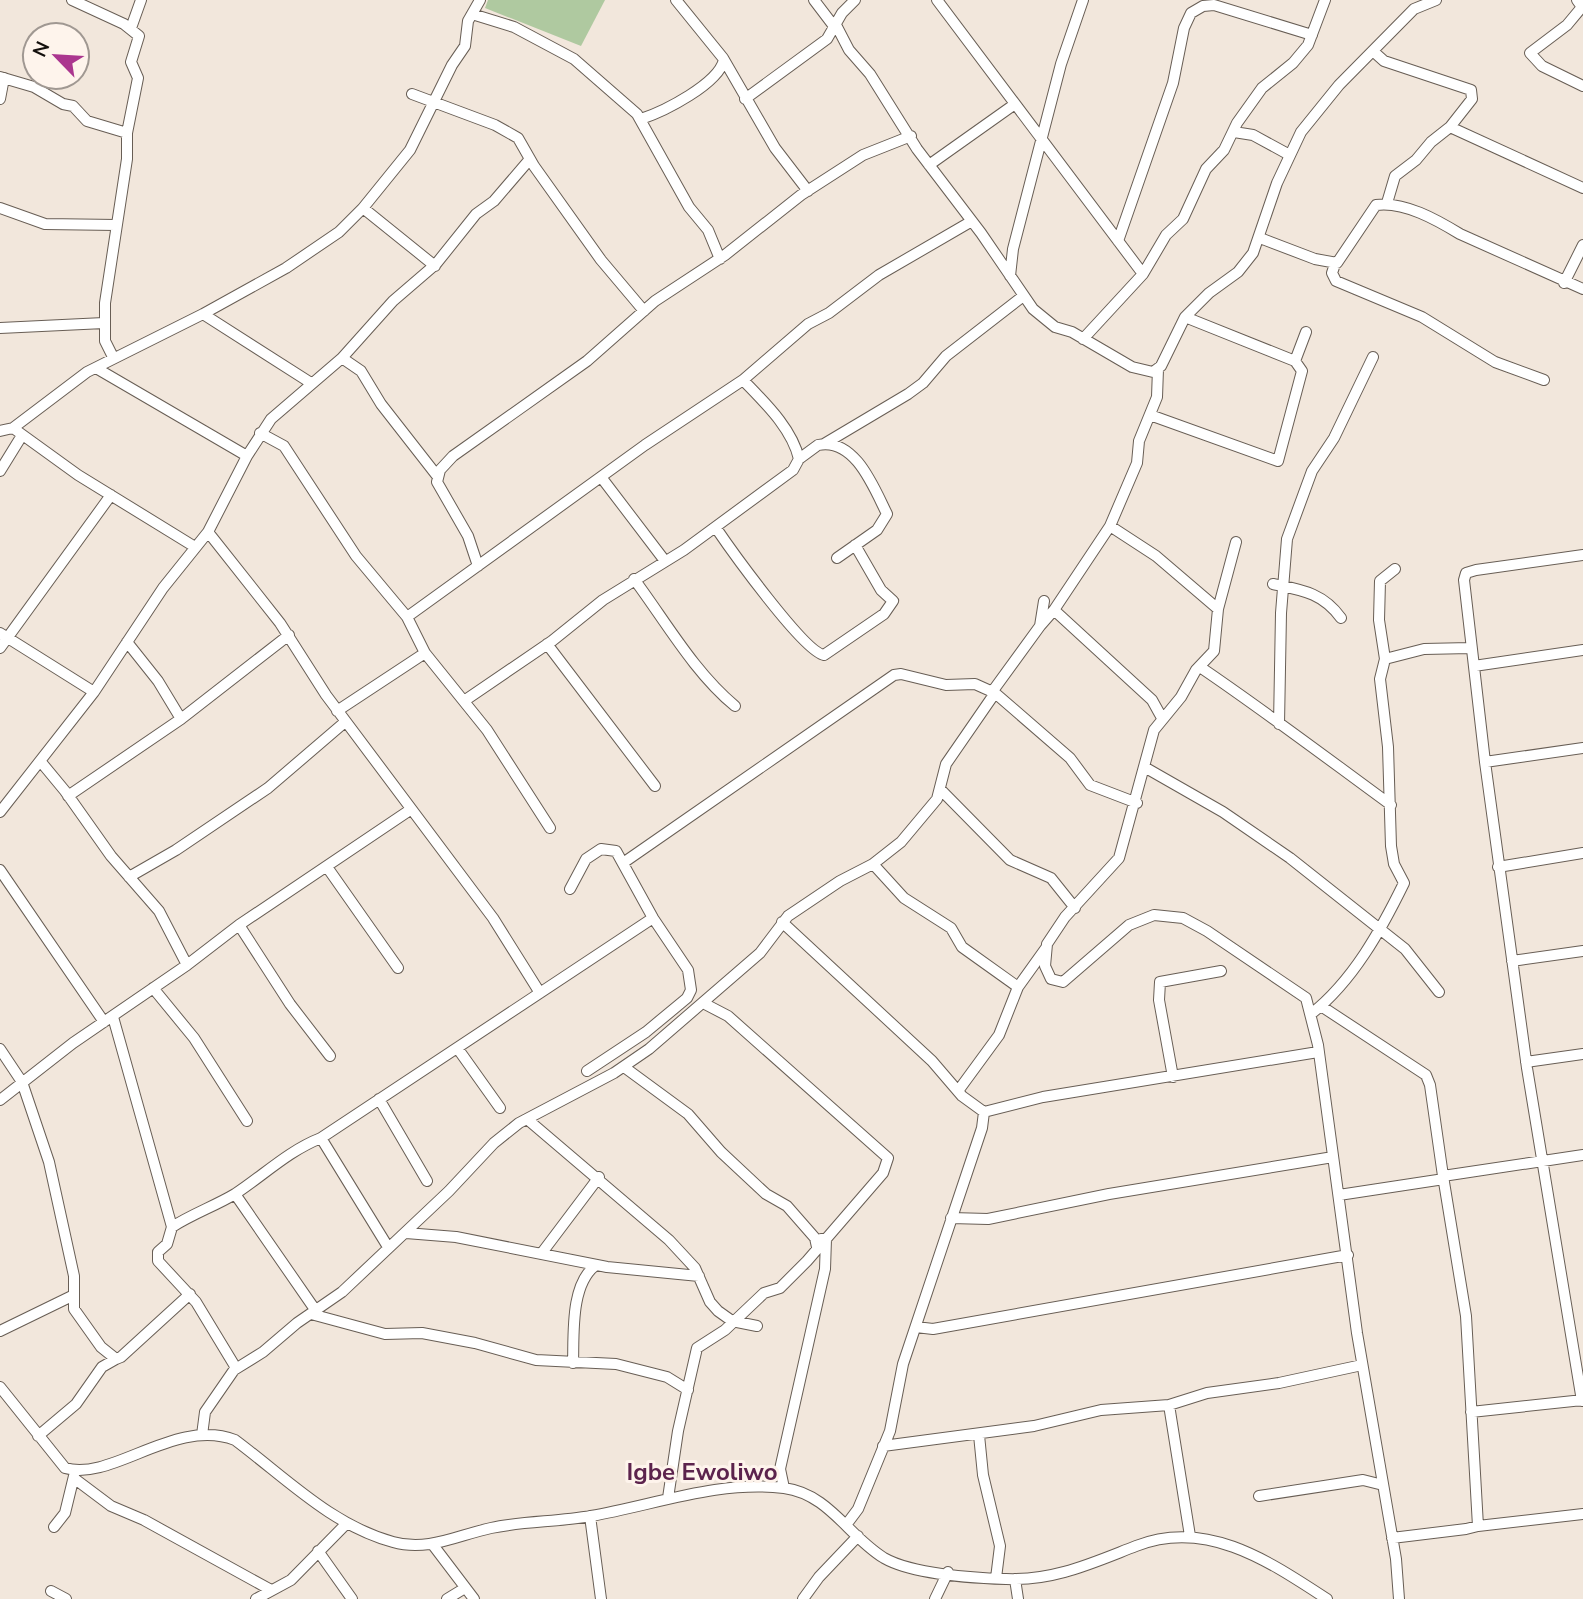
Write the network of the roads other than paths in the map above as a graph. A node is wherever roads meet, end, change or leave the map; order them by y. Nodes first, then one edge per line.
1 (72, 0) edge
2 (141, 0) edge
3 (480, 0) edge
4 (676, 0) edge
5 (814, 0) edge
6 (855, 0) edge
7 (937, 0) edge
8 (1083, 0) edge
9 (1325, 0) edge
10 (1436, 0) edge
11 (1577, 0) edge
12 (1415, 2) edge
13 (472, 14) junction
14 (129, 24) junction
15 (834, 24) junction
16 (1312, 35) junction
17 (827, 39) junction
18 (849, 50) junction
19 (1374, 52) junction
20 (726, 68) junction
21 (2, 78) edge
22 (1583, 86) edge
23 (412, 94) dead end
24 (0, 99) edge
25 (745, 99) junction
26 (433, 102) junction
27 (1015, 104) junction
28 (641, 119) junction
29 (1450, 127) junction
30 (1234, 132) junction
31 (127, 133) junction
32 (911, 136) junction
33 (1041, 143) junction
34 (1286, 153) dead end
35 (530, 159) junction
36 (929, 165) junction
37 (1583, 188) edge
38 (808, 191) junction
39 (1387, 203) junction
40 (0, 208) edge
41 (363, 208) junction
42 (972, 221) junction
43 (117, 225) junction
44 (1260, 238) junction
45 (1118, 242) junction
46 (1583, 245) edge
47 (720, 259) junction
48 (1335, 264) junction
49 (435, 266) junction
50 (1143, 274) junction
51 (1010, 276) junction
52 (1564, 283) junction
53 (1583, 289) edge
54 (1022, 296) junction
55 (644, 310) junction
56 (203, 314) junction
57 (1185, 317) junction
58 (104, 323) junction
59 (0, 328) edge
60 (1306, 332) dead end
61 (1083, 339) junction
62 (113, 357) junction
63 (1373, 357) dead end
64 (342, 358) junction
65 (1296, 361) junction
66 (96, 368) junction
67 (1158, 369) junction
68 (743, 380) junction
69 (1544, 380) dead end
70 (311, 383) junction
71 (1150, 415) junction
72 (0, 430) edge
73 (17, 433) junction
74 (260, 433) junction
75 (824, 444) junction
76 (247, 456) junction
77 (799, 459) junction
78 (0, 471) edge
79 (438, 477) junction
80 (601, 477) junction
81 (111, 495) junction
82 (1110, 526) junction
83 (716, 528) junction
84 (208, 532) junction
85 (1236, 542) dead end
86 (855, 545) junction
87 (195, 547) junction
88 (1583, 555) edge
89 (837, 558) dead end
90 (665, 561) junction
91 (478, 566) junction
92 (1395, 569) dead end
93 (635, 579) junction
94 (1278, 585) junction
95 (1044, 601) dead end
96 (1218, 609) junction
97 (1054, 610) junction
98 (407, 617) junction
99 (1341, 618) dead end
100 (1040, 626) junction
101 (289, 635) junction
102 (4, 636) edge
103 (127, 642) junction
104 (547, 644) junction
105 (0, 648) edge
106 (1471, 648) junction
107 (1583, 650) edge
108 (425, 653) junction
109 (1385, 659) junction
110 (1474, 666) junction
111 (1200, 667) junction
112 (94, 692) junction
113 (993, 692) junction
114 (464, 701) junction
115 (735, 706) dead end
116 (337, 711) junction
117 (1162, 718) junction
118 (181, 719) junction
119 (345, 722) junction
120 (1279, 724) junction
121 (1583, 748) edge
122 (41, 762) junction
123 (1485, 762) junction
124 (1146, 768) junction
125 (655, 786) dead end
126 (941, 794) junction
127 (68, 796) junction
128 (1137, 803) junction
129 (1391, 806) junction
130 (410, 810) junction
131 (0, 812) edge
132 (550, 828) dead end
133 (1583, 853) edge
134 (623, 863) junction
135 (873, 864) junction
136 (327, 867) junction
137 (1497, 867) junction
138 (0, 870) edge
139 (128, 877) junction
140 (570, 889) dead end
141 (1075, 908) junction
142 (653, 918) junction
143 (782, 922) junction
144 (239, 925) junction
145 (1379, 928) junction
146 (1046, 948) junction
147 (1583, 951) edge
148 (1512, 961) junction
149 (187, 965) junction
150 (398, 968) dead end
151 (1221, 971) dead end
152 (1018, 987) junction
153 (153, 988) junction
154 (1440, 992) dead end
155 (540, 993) junction
156 (705, 1004) junction
157 (1321, 1006) junction
158 (1311, 1014) junction
159 (109, 1020) junction
160 (0, 1049) edge
161 (458, 1049) junction
162 (1318, 1052) junction
163 (1583, 1054) edge
164 (330, 1056) dead end
165 (1526, 1062) junction
166 (625, 1067) junction
167 (587, 1072) dead end
168 (1173, 1077) junction
169 (22, 1082) junction
170 (958, 1091) junction
171 (379, 1099) junction
172 (0, 1100) edge
173 (500, 1108) dead end
174 (984, 1112) junction
175 (527, 1119) junction
176 (247, 1121) dead end
177 (321, 1138) junction
178 (1583, 1155) edge
179 (1333, 1157) junction
180 (1543, 1161) junction
181 (1443, 1177) junction
182 (599, 1178) junction
183 (427, 1181) dead end
184 (235, 1194) junction
185 (1339, 1195) junction
186 (951, 1218) junction
187 (173, 1227) junction
188 (406, 1233) junction
189 (819, 1241) junction
190 (388, 1247) junction
191 (541, 1254) junction
192 (1348, 1255) junction
193 (591, 1266) junction
194 (693, 1271) junction
195 (190, 1294) junction
196 (74, 1295) junction
197 (313, 1312) junction
198 (732, 1321) junction
199 (757, 1326) dead end
200 (916, 1327) junction
201 (0, 1331) edge
202 (573, 1338) junction
203 (104, 1349) junction
204 (117, 1359) junction
205 (555, 1362) junction
206 (573, 1363) junction
207 (1362, 1364) junction
208 (102, 1367) junction
209 (236, 1368) junction
210 (0, 1387) edge
211 (688, 1390) junction
212 (1583, 1400) edge
213 (1169, 1405) junction
214 (1471, 1412) junction
215 (202, 1435) junction
216 (979, 1435) junction
217 (38, 1436) junction
218 (883, 1446) junction
219 (74, 1475) junction
220 (1383, 1485) junction
221 (784, 1488) junction
222 (1259, 1496) dead end
223 (668, 1498) junction
224 (1583, 1514) edge
225 (590, 1516) junction
226 (347, 1523) junction
227 (846, 1525) junction
228 (1478, 1526) junction
229 (54, 1527) dead end
230 (858, 1536) junction
231 (1190, 1536) junction
232 (1392, 1538) junction
233 (433, 1545) junction
234 (318, 1551) junction
235 (948, 1573) junction
236 (996, 1578) junction
237 (1014, 1579) junction
238 (466, 1588) junction
239 (271, 1590) junction
240 (51, 1591) dead end
241 (66, 1599) edge
242 (256, 1599) edge
243 (352, 1599) edge
244 (447, 1599) edge
245 (474, 1599) edge
246 (601, 1599) edge
247 (803, 1599) edge
248 (934, 1599) edge
249 (1018, 1599) edge
250 (1327, 1599) edge
251 (1399, 1599) edge

1 - 14 street
2 - 14 street
3 - 13 street
4 - 20 street
5 - 15 street
6 - 15 street
7 - 27 street
8 - 33 street
9 - 16 street
10 - 12 street
11 - 22 street
12 - 19 street
13 - 26 street
13 - 28 street
14 - 31 street
15 - 17 street
15 - 18 street
16 - 30 street
16 - 45 street
17 - 18 street
17 - 25 street
18 - 32 street
19 - 29 street
19 - 44 street
20 - 25 street
20 - 28 street
21 - 24 street
21 - 31 street
23 - 26 street
25 - 38 street
26 - 35 street
26 - 41 street
27 - 33 street
27 - 36 street
28 - 47 street
29 - 37 street
29 - 39 street
30 - 34 street
30 - 50 street
31 - 43 street
32 - 36 street
32 - 38 street
33 - 45 street
33 - 51 street
35 - 49 street
35 - 55 street
36 - 42 street
38 - 47 street
39 - 48 street
39 - 52 street
40 - 43 street
41 - 49 street
41 - 56 street
42 - 51 street
42 - 68 street
43 - 58 street
44 - 48 street
44 - 57 street
45 - 50 street
46 - 52 street
47 - 55 street
48 - 69 street
49 - 64 street
50 - 61 street
51 - 54 street
52 - 53 street
54 - 61 street
54 - 75 street
55 - 79 street
56 - 62 street
56 - 70 street
57 - 65 street
57 - 67 street
58 - 59 street
58 - 62 street
60 - 65 street
61 - 67 street
62 - 66 street
63 - 94 street
64 - 70 street
64 - 79 street
65 - 71 street
66 - 73 street
66 - 76 street
67 - 71 street
68 - 77 street
68 - 80 street
70 - 74 street
71 - 82 street
72 - 73 street
73 - 78 street
73 - 81 street
74 - 76 street
74 - 98 street
75 - 77 street
75 - 86 street
76 - 84 street
77 - 83 street
79 - 91 street
80 - 90 street
80 - 91 street
81 - 87 street
81 - 102 street
82 - 96 street
82 - 97 street
83 - 86 street
83 - 90 street
84 - 87 street
84 - 101 street
85 - 96 street
86 - 89 street
87 - 103 street
88 - 106 street
90 - 93 street
91 - 98 street
92 - 109 street
93 - 104 street
93 - 115 street
94 - 99 street
94 - 120 street
95 - 100 street
96 - 111 street
97 - 100 street
97 - 117 street
98 - 108 street
100 - 113 street
101 - 116 street
101 - 118 street
102 - 105 street
102 - 112 street
103 - 112 street
103 - 118 street
104 - 114 street
104 - 125 street
106 - 109 street
106 - 110 street
107 - 110 street
108 - 114 street
108 - 116 street
109 - 129 street
110 - 123 street
111 - 117 street
111 - 120 street
112 - 122 street
113 - 126 street
113 - 128 street
113 - 134 street
114 - 132 street
116 - 119 street
117 - 124 street
118 - 127 street
119 - 130 street
119 - 139 street
120 - 129 street
121 - 123 street
122 - 127 street
122 - 131 street
123 - 137 street
124 - 128 street
124 - 145 street
126 - 135 street
126 - 141 street
127 - 139 street
128 - 141 street
129 - 145 street
130 - 136 street
130 - 155 street
133 - 137 street
134 - 140 street
134 - 142 street
135 - 143 street
135 - 152 street
136 - 144 street
136 - 150 street
137 - 148 street
138 - 159 street
139 - 149 street
141 - 146 street
142 - 155 street
142 - 167 street
143 - 156 street
143 - 170 street
144 - 149 street
144 - 164 street
145 - 154 street
145 - 157 street
146 - 152 street
146 - 158 street
147 - 148 street
148 - 165 street
149 - 153 street
151 - 168 street
152 - 170 street
153 - 159 street
153 - 176 street
155 - 161 street
156 - 166 street
156 - 189 street
157 - 158 street
157 - 181 street
158 - 162 street
159 - 169 street
159 - 187 street
160 - 169 street
161 - 171 street
161 - 173 street
162 - 168 street
162 - 179 street
163 - 165 street
165 - 180 street
166 - 175 street
166 - 189 street
168 - 174 street
169 - 172 street
169 - 196 street
170 - 174 street
171 - 177 street
171 - 183 street
174 - 186 street
175 - 182 street
175 - 188 street
177 - 184 street
177 - 190 street
178 - 180 street
179 - 185 street
179 - 186 street
180 - 181 street
180 - 212 street
181 - 185 street
181 - 214 street
182 - 191 street
182 - 194 street
184 - 187 street
184 - 197 street
185 - 192 street
186 - 200 street
187 - 195 street
188 - 190 street
188 - 191 street
189 - 198 street
189 - 221 street
190 - 197 street
191 - 193 street
192 - 200 street
192 - 207 street
193 - 194 street
193 - 202 street
194 - 198 street
195 - 204 street
195 - 209 street
196 - 201 street
196 - 203 street
197 - 205 street
197 - 209 street
198 - 199 street
198 - 211 street
200 - 218 street
202 - 205 street
202 - 206 street
203 - 204 street
203 - 208 street
204 - 208 street
205 - 206 street
206 - 211 street
207 - 213 street
207 - 220 street
208 - 217 street
209 - 215 street
210 - 217 street
211 - 223 street
212 - 214 street
213 - 216 street
213 - 231 street
214 - 228 street
215 - 219 street
215 - 226 street
216 - 218 street
216 - 236 street
217 - 219 street
218 - 227 street
219 - 229 street
219 - 239 street
220 - 222 street
220 - 232 street
221 - 223 street
221 - 227 street
223 - 225 street
224 - 228 street
225 - 233 street
225 - 246 street
226 - 233 street
226 - 234 street
227 - 230 street
228 - 232 street
230 - 235 street
230 - 247 street
231 - 237 street
231 - 250 street
232 - 251 street
233 - 238 street
234 - 239 street
234 - 243 street
235 - 236 street
235 - 248 street
236 - 237 street
237 - 249 street
238 - 244 street
238 - 245 street
239 - 242 street
240 - 241 street

